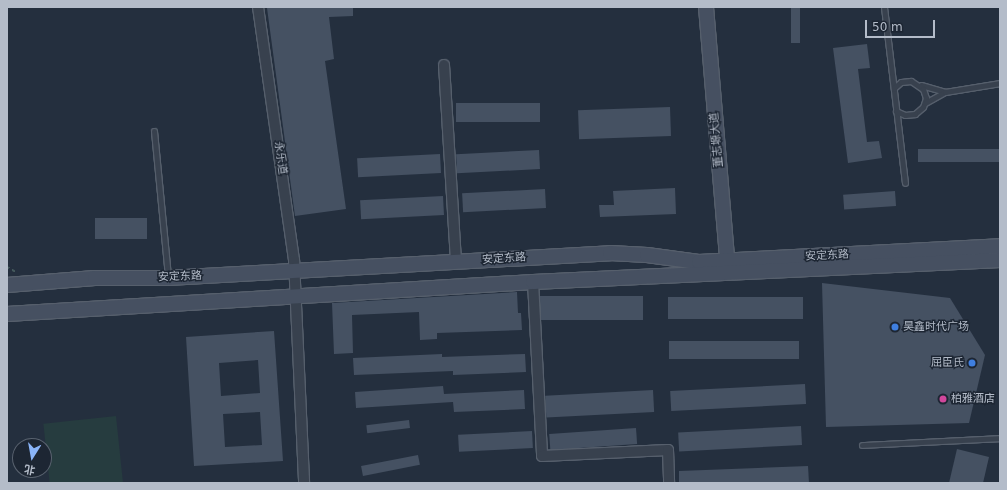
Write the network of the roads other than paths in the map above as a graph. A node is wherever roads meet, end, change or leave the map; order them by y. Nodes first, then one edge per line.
1 (258, 7) edge
2 (706, 7) edge
3 (712, 7) edge
4 (884, 7) edge
5 (444, 65) dead end
6 (1000, 83) edge
7 (920, 85) junction
8 (894, 88) junction
9 (945, 92) junction
10 (925, 103) junction
11 (896, 110) junction
12 (154, 131) dead end
13 (905, 183) dead end
14 (1000, 246) edge
15 (1000, 260) edge
16 (456, 262) junction
17 (730, 267) junction
18 (294, 272) junction
19 (168, 278) junction
20 (533, 282) junction
21 (7, 285) edge
22 (295, 303) junction
23 (7, 314) edge
24 (1000, 438) edge
25 (862, 445) dead end
26 (304, 483) edge
27 (669, 483) edge

1 - 18 street, 永乐道
2 - 17 main road, 董志塬大道
3 - 17 main road, 董志塬大道
4 - 8 lane
5 - 16 street
6 - 9 lane
7 - 8 lane
7 - 9 lane
7 - 10 lane
8 - 11 lane
9 - 10 lane
10 - 11 lane
11 - 13 lane
12 - 19 lane
14 - 17 main road, 安定东路
15 - 17 main road, 安定东路
16 - 17 main road, 安定东路
16 - 18 main road, 安定东路
17 - 20 main road, 安定东路
18 - 19 main road, 安定东路
18 - 22 street, 永乐道
19 - 21 main road, 安定东路
20 - 22 main road, 安定东路
20 - 27 street
22 - 23 main road, 安定东路
22 - 26 street, 永乐道
24 - 25 lane

